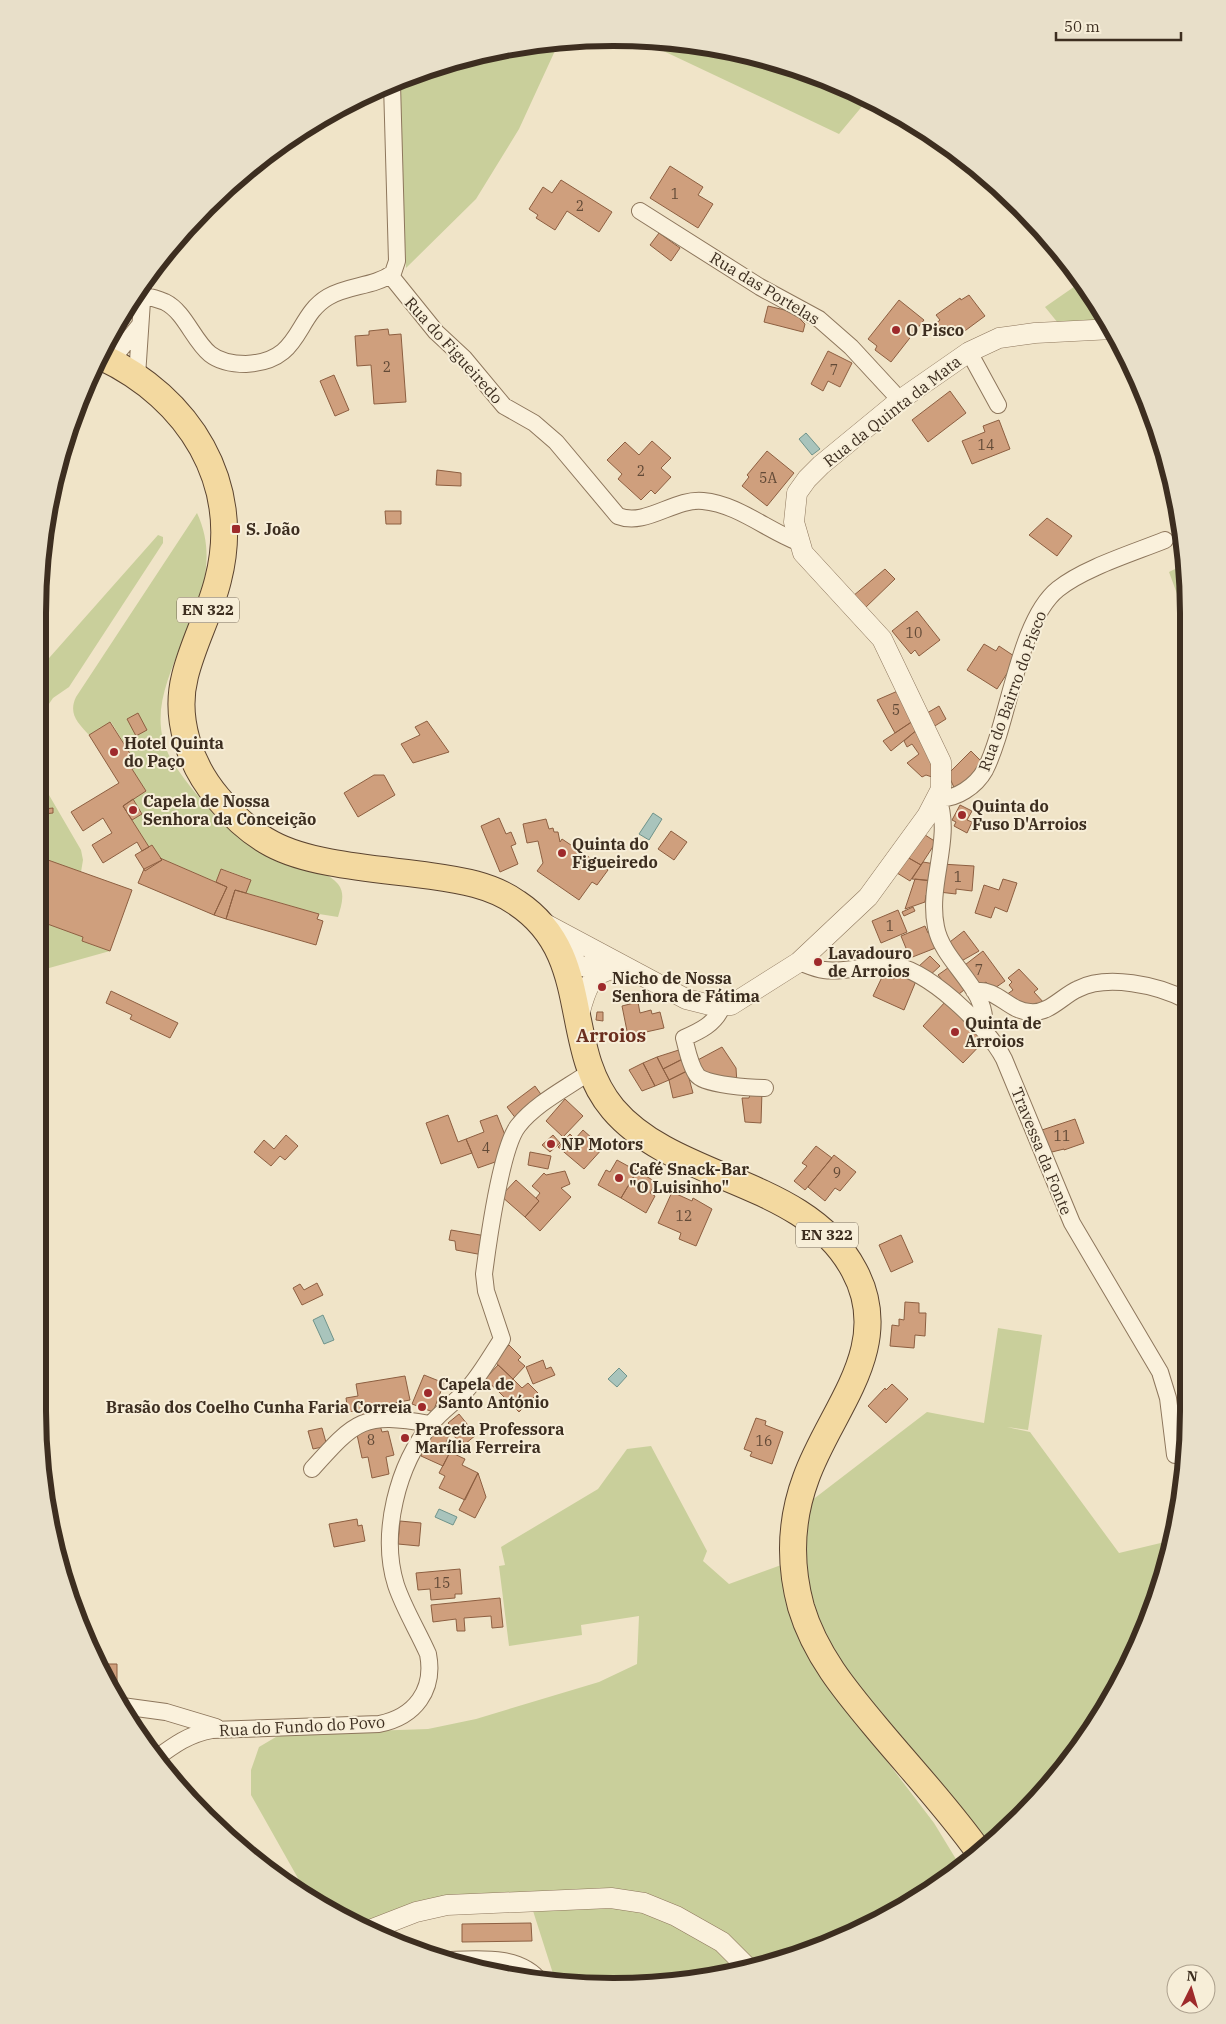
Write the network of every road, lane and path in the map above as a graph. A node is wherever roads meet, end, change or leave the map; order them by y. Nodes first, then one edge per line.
1 (392, 91) edge
2 (640, 211) dead end
3 (390, 276) junction
4 (146, 293) edge
5 (142, 298) edge
6 (139, 326) junction
7 (1104, 329) edge
8 (969, 352) junction
9 (107, 359) edge
10 (136, 376) junction
11 (900, 400) junction
12 (998, 405) dead end
13 (1165, 540) dead end
14 (798, 542) junction
15 (938, 798) junction
16 (536, 919) junction
17 (604, 955) junction
18 (799, 962) junction
19 (566, 965) junction
20 (630, 971) junction
21 (974, 991) junction
22 (1180, 998) edge
23 (722, 1007) junction
24 (578, 1019) junction
25 (984, 1028) junction
26 (591, 1072) junction
27 (765, 1088) dead end
28 (430, 1424) junction
29 (1178, 1455) edge
30 (312, 1469) dead end
31 (130, 1707) edge
32 (228, 1729) junction
33 (162, 1754) edge
34 (975, 1847) edge
35 (378, 1927) edge
36 (474, 1960) edge
37 (743, 1962) edge
38 (532, 1972) edge

1 - 3 street
2 - 11 street, Rua das Portelas
3 - 4 street
3 - 14 street, Rua do Figueiredo
5 - 6 street
6 - 9 street
6 - 10 street
7 - 8 street, Rua da Quinta da Mata
8 - 11 street, Rua da Quinta da Mata
8 - 12 street
9 - 10 main road, EN 322
10 - 16 main road, EN 322
11 - 14 street, Rua da Quinta da Mata
13 - 15 street, Rua do Bairro do Pisco
14 - 15 street, Rua da Quinta da Mata
15 - 18 street, Rua da Quinta da Mata
15 - 21 street
16 - 17 street
16 - 19 main road, EN 322
17 - 19 street
17 - 20 street
18 - 23 street, Rua da Quinta da Mata
18 - 25 street, Travessa da Fonte
19 - 20 street
19 - 24 main road, EN 322
20 - 23 street
20 - 24 street
21 - 22 street
21 - 25 street
23 - 27 street
24 - 26 main road, EN 322
25 - 29 street, Travessa da Fonte
26 - 28 street, Rua do Fundo do Povo
26 - 34 main road, EN 322
28 - 30 street
28 - 32 street, Rua do Fundo do Povo
31 - 32 street
32 - 33 street, Rua do Fundo do Povo
35 - 37 street
36 - 38 street

